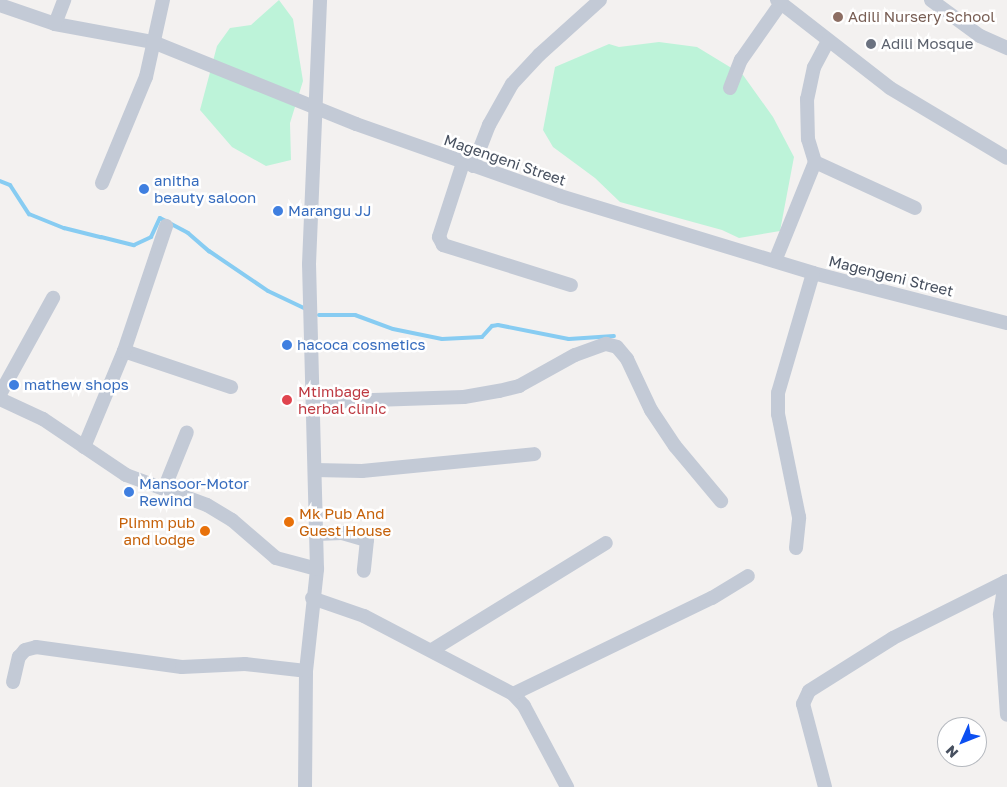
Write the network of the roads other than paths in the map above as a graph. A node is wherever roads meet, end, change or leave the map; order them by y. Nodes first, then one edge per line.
1 (64, 0) edge
2 (163, 0) edge
3 (320, 0) edge
4 (600, 0) edge
5 (931, 0) edge
6 (787, 3) edge
7 (0, 5) edge
8 (55, 24) junction
9 (828, 41) junction
10 (153, 42) junction
11 (1007, 48) edge
12 (730, 88) dead end
13 (317, 109) junction
14 (1007, 158) edge
15 (815, 162) junction
16 (468, 165) junction
17 (102, 184) dead end
18 (915, 208) dead end
19 (166, 226) dead end
20 (775, 260) junction
21 (813, 273) junction
22 (571, 285) dead end
23 (53, 298) dead end
24 (1007, 323) edge
25 (124, 351) junction
26 (231, 386) dead end
27 (0, 394) edge
28 (0, 399) edge
29 (313, 402) junction
30 (187, 432) dead end
31 (84, 447) junction
32 (534, 454) dead end
33 (315, 470) junction
34 (164, 489) junction
35 (721, 501) dead end
36 (316, 534) junction
37 (606, 543) dead end
38 (796, 548) dead end
39 (317, 569) junction
40 (364, 571) dead end
41 (748, 576) dead end
42 (1006, 582) edge
43 (312, 598) junction
44 (1004, 632) edge
45 (432, 650) junction
46 (306, 671) junction
47 (13, 682) dead end
48 (513, 694) junction
49 (1007, 710) edge
50 (1007, 715) edge
51 (305, 787) edge
52 (567, 787) edge
53 (825, 787) edge

1 - 8 street
2 - 10 street
3 - 13 street
4 - 16 street
5 - 11 street
6 - 9 street
6 - 12 street
7 - 8 street, Magengeni Street
8 - 10 street, Magengeni Street
9 - 14 street
9 - 15 street
10 - 13 street, Magengeni Street
10 - 17 street
13 - 16 street, Magengeni Street
13 - 29 street
15 - 18 street
15 - 20 street
16 - 20 street, Magengeni Street
16 - 22 street
19 - 25 street
20 - 21 street, Magengeni Street
21 - 24 street, Magengeni Street
21 - 38 street
23 - 27 street
25 - 26 street
25 - 31 street
28 - 31 street
29 - 33 street
29 - 35 street
30 - 34 street
31 - 34 street
32 - 33 street
33 - 36 street
34 - 39 street
36 - 39 street
36 - 40 street
37 - 45 street
39 - 43 street
41 - 48 street
42 - 44 street
42 - 53 street
43 - 45 street
43 - 46 street
44 - 49 street
45 - 48 street
46 - 47 street
46 - 51 street
48 - 52 street
49 - 50 street

